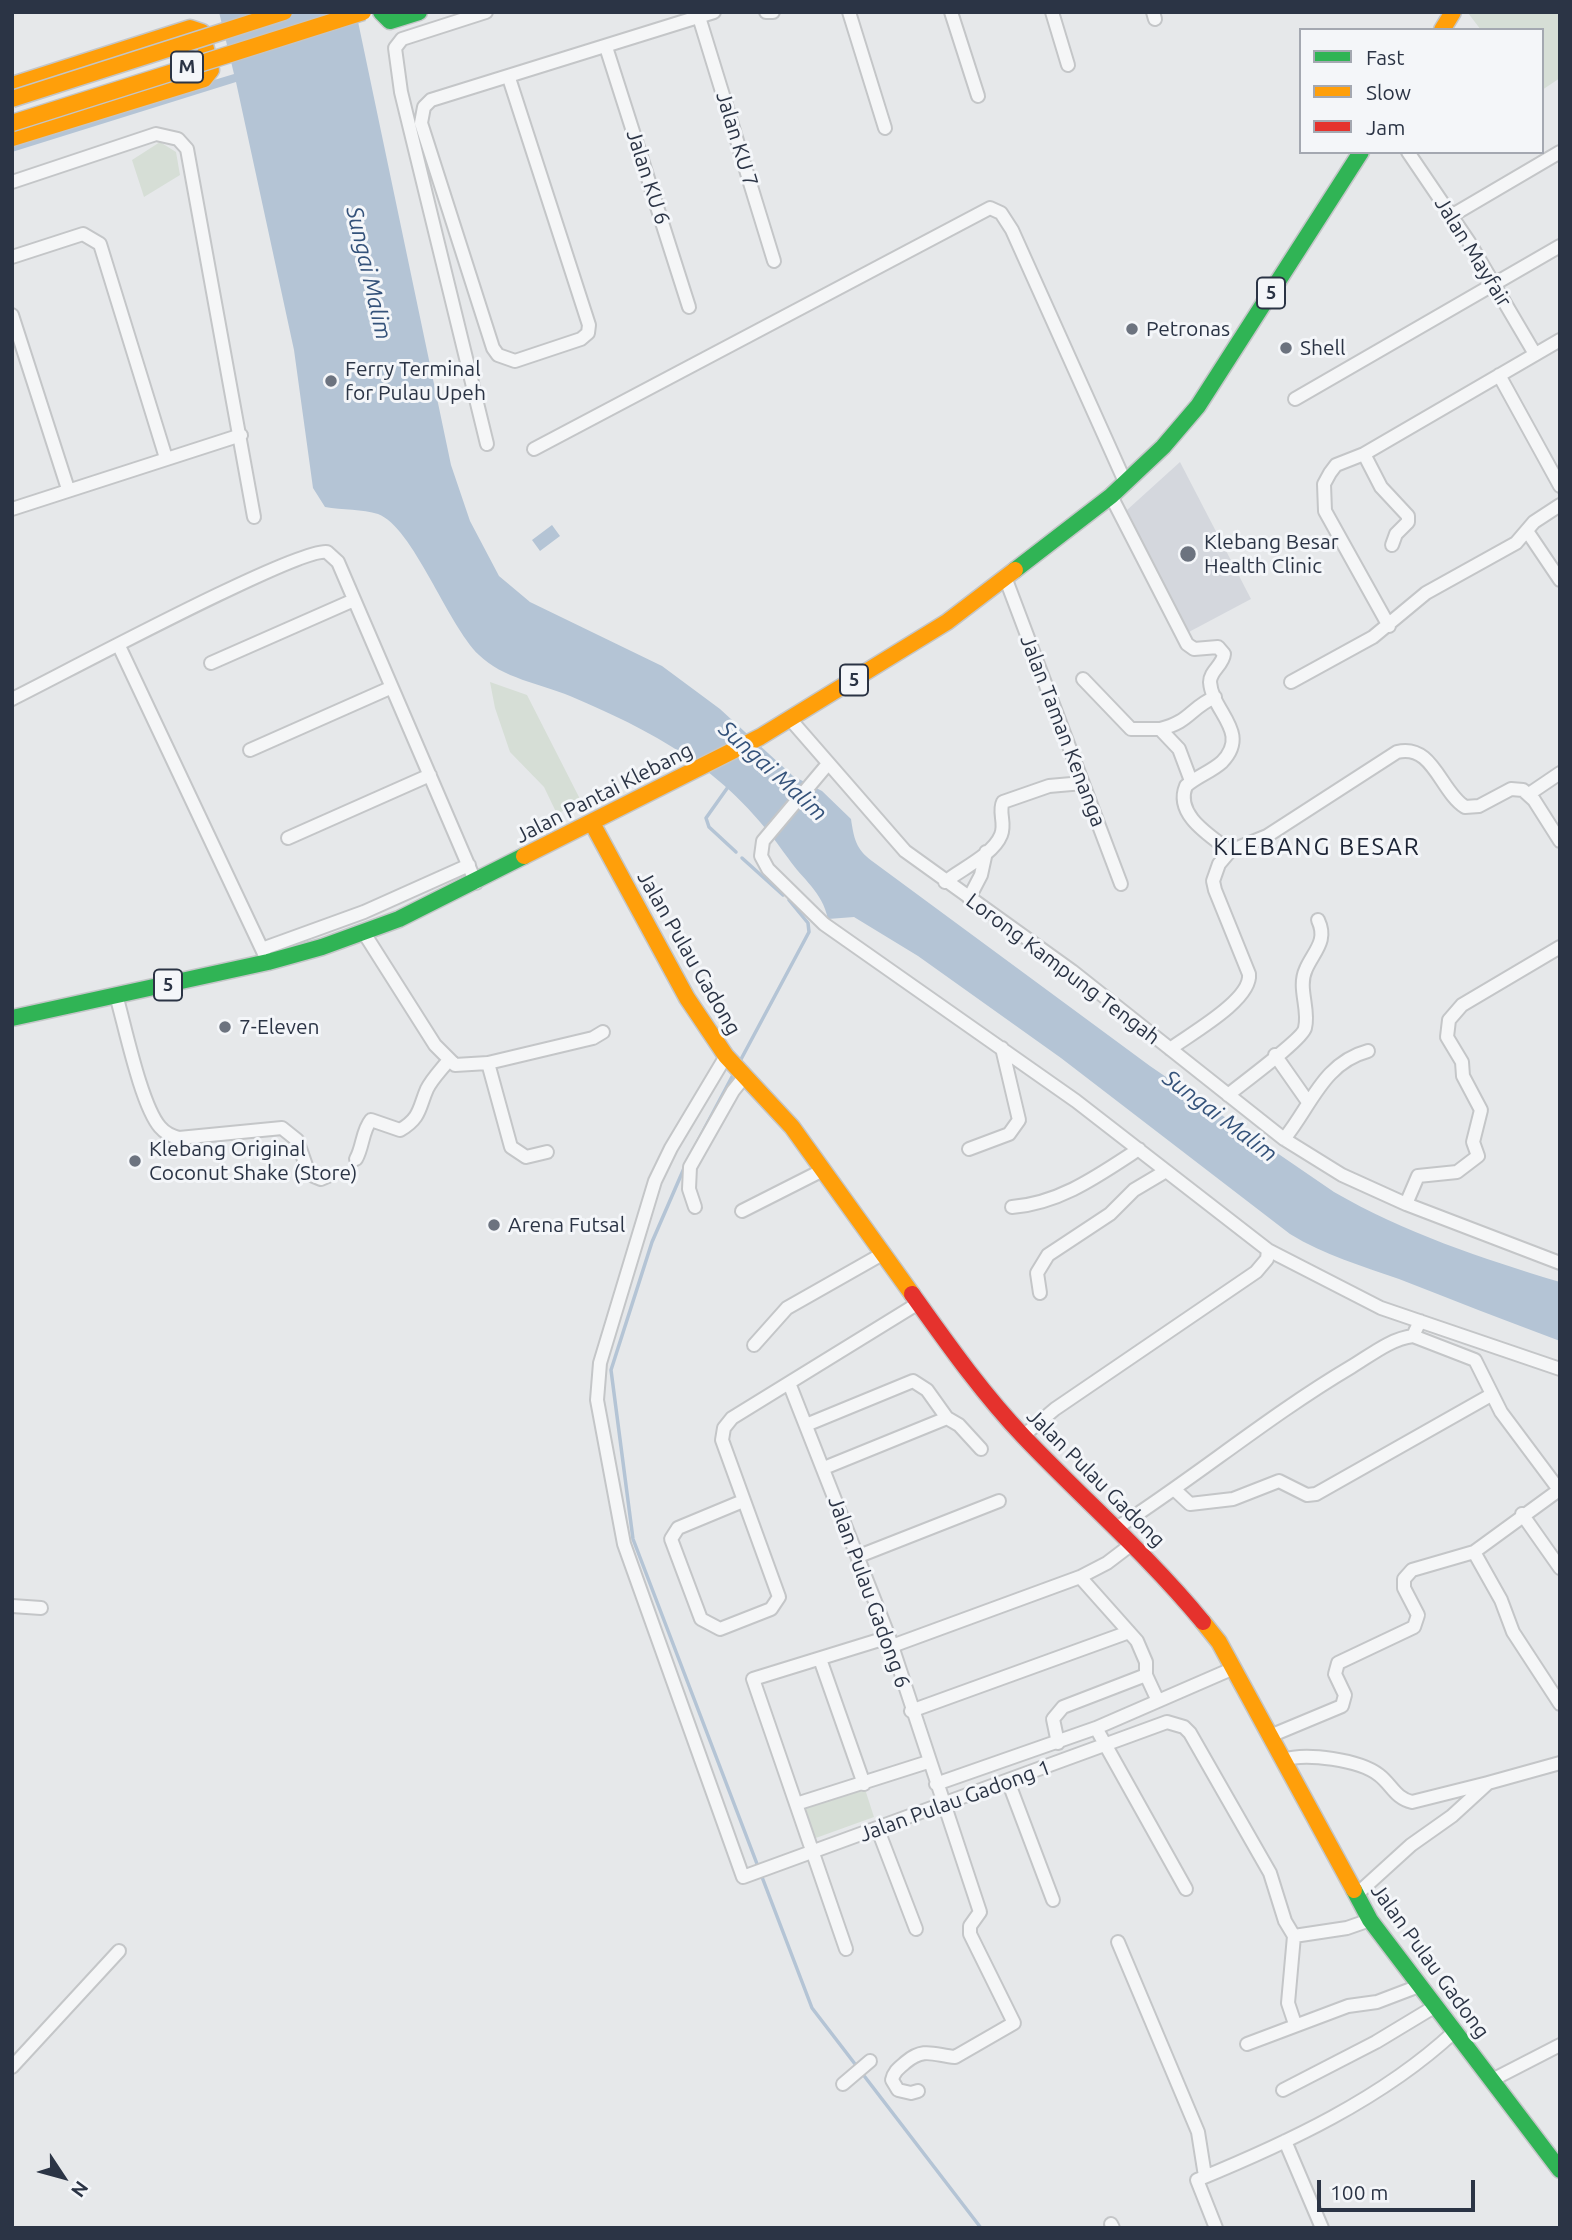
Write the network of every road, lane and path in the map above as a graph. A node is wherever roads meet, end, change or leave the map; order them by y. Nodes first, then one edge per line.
1 (284, 12) edge
2 (363, 12) edge
3 (382, 12) edge
4 (419, 12) edge
5 (486, 12) edge
6 (714, 12) edge
7 (766, 12) edge
8 (773, 12) edge
9 (849, 12) edge
10 (951, 12) edge
11 (1052, 12) edge
12 (1453, 12) edge
13 (699, 17) junction
14 (1443, 28) edge
15 (606, 47) junction
16 (1068, 65) dead end
17 (509, 78) junction
18 (12, 85) edge
19 (978, 96) dead end
20 (12, 99) edge
21 (12, 122) edge
22 (885, 128) dead end
23 (12, 138) edge
24 (1560, 152) edge
25 (1360, 154) edge
26 (1409, 154) edge
27 (12, 182) edge
28 (1451, 216) junction
29 (1560, 246) edge
30 (12, 257) edge
31 (775, 261) dead end
32 (1494, 284) junction
33 (690, 307) dead end
34 (12, 314) edge
35 (1558, 345) edge
36 (1535, 354) junction
37 (1499, 375) junction
38 (1295, 399) dead end
39 (241, 435) junction
40 (487, 444) dead end
41 (534, 449) dead end
42 (1364, 454) junction
43 (166, 458) junction
44 (1126, 484) junction
45 (1560, 486) edge
46 (68, 489) junction
47 (1111, 496) junction
48 (1560, 505) edge
49 (12, 509) edge
50 (254, 517) dead end
51 (1527, 531) junction
52 (1392, 545) dead end
53 (1005, 577) junction
54 (1560, 580) edge
55 (354, 600) junction
56 (1389, 626) junction
57 (119, 646) junction
58 (211, 663) dead end
59 (1083, 679) dead end
60 (1291, 682) dead end
61 (390, 688) junction
62 (1215, 696) junction
63 (12, 699) edge
64 (790, 719) junction
65 (1160, 729) junction
66 (250, 750) dead end
67 (827, 765) junction
68 (1560, 773) edge
69 (430, 775) junction
70 (1191, 781) junction
71 (1083, 783) junction
72 (1529, 794) junction
73 (592, 823) junction
74 (288, 838) dead end
75 (1560, 841) edge
76 (1230, 851) junction
77 (986, 852) junction
78 (469, 865) junction
79 (945, 882) junction
80 (476, 883) junction
81 (1121, 884) dead end
82 (969, 898) junction
83 (1318, 920) dead end
84 (365, 933) junction
85 (1560, 947) edge
86 (265, 955) junction
87 (116, 995) junction
88 (12, 1018) edge
89 (603, 1032) dead end
90 (1002, 1048) junction
91 (1170, 1049) junction
92 (1368, 1052) dead end
93 (1275, 1055) junction
94 (448, 1061) junction
95 (488, 1063) junction
96 (736, 1066) junction
97 (1228, 1095) junction
98 (1308, 1102) junction
99 (1284, 1139) junction
100 (969, 1149) dead end
101 (1139, 1149) junction
102 (547, 1152) dead end
103 (356, 1159) dead end
104 (822, 1170) junction
105 (1166, 1171) junction
106 (328, 1176) dead end
107 (1406, 1204) junction
108 (695, 1207) dead end
109 (1012, 1208) dead end
110 (742, 1211) dead end
111 (1268, 1250) junction
112 (884, 1252) junction
113 (1560, 1263) edge
114 (1040, 1293) dead end
115 (917, 1304) junction
116 (1420, 1321) junction
117 (1413, 1336) junction
118 (754, 1345) dead end
119 (1560, 1369) edge
120 (789, 1383) junction
121 (1491, 1395) junction
122 (947, 1418) junction
123 (806, 1425) junction
124 (1023, 1436) junction
125 (981, 1449) dead end
126 (824, 1468) junction
127 (1175, 1490) junction
128 (1559, 1491) edge
129 (743, 1501) junction
130 (999, 1501) dead end
131 (1522, 1514) junction
132 (1118, 1527) junction
133 (1132, 1544) junction
134 (1474, 1552) junction
135 (859, 1556) junction
136 (1560, 1568) edge
137 (1080, 1577) junction
138 (12, 1606) edge
139 (41, 1608) dead end
140 (1129, 1632) junction
141 (891, 1642) junction
142 (820, 1659) junction
143 (1234, 1668) junction
144 (1146, 1675) junction
145 (1158, 1700) junction
146 (1560, 1704) edge
147 (911, 1711) junction
148 (1096, 1728) junction
149 (1270, 1736) junction
150 (1058, 1743) junction
151 (1105, 1747) junction
152 (1283, 1760) junction
153 (928, 1762) junction
154 (1560, 1763) edge
155 (1008, 1781) junction
156 (1488, 1783) junction
157 (864, 1784) junction
158 (936, 1784) junction
159 (796, 1804) junction
160 (942, 1805) junction
161 (878, 1830) junction
162 (811, 1853) junction
163 (1186, 1889) dead end
164 (1356, 1895) junction
165 (1053, 1900) dead end
166 (1370, 1920) junction
167 (916, 1929) dead end
168 (1294, 1936) junction
169 (1118, 1942) dead end
170 (846, 1950) dead end
171 (119, 1951) dead end
172 (1419, 1986) junction
173 (1434, 2007) junction
174 (1295, 2024) junction
175 (1454, 2032) junction
176 (1247, 2044) dead end
177 (1560, 2045) edge
178 (870, 2062) dead end
179 (12, 2067) edge
180 (1492, 2080) junction
181 (844, 2082) dead end
182 (1283, 2090) dead end
183 (918, 2091) dead end
184 (1285, 2141) junction
185 (1560, 2170) edge
186 (1205, 2176) junction
187 (1216, 2228) edge
188 (1322, 2228) edge

1 - 20 main road, M, bridge
2 - 21 main road, M, bridge
3 - 4 main road
5 - 40 street
6 - 13 street
7 - 8 street
9 - 22 street
10 - 19 street
11 - 16 street
12 - 14 main road
13 - 15 street
13 - 31 street, Jalan KU 7
15 - 17 street
15 - 33 street, Jalan KU 6
17 - 17 street
18 - 23 main road
24 - 28 street
25 - 44 main road, Jalan Pantai Klebang / 5
26 - 28 street, Jalan Mayfair
27 - 39 street
28 - 32 street, Jalan Mayfair
29 - 32 street
30 - 43 street
32 - 36 street, Jalan Mayfair
32 - 38 street
34 - 46 street
35 - 36 street
36 - 37 street
37 - 42 street
37 - 45 street
39 - 43 street
39 - 50 street
41 - 44 street
42 - 52 street
42 - 56 street
43 - 46 street
44 - 47 main road, Jalan Pantai Klebang / 5
46 - 49 street
47 - 53 main road, Jalan Pantai Klebang / 5
47 - 62 street
48 - 51 street
51 - 54 street
51 - 56 street
53 - 64 main road, Jalan Pantai Klebang / 5
53 - 71 street, Jalan Taman Kenanga
55 - 57 street
55 - 58 street
55 - 61 street
56 - 60 street
57 - 63 street
57 - 86 street
59 - 65 street
61 - 66 street
61 - 69 street
62 - 65 street
62 - 70 street
64 - 67 street, Lorong Kampung Tengah
64 - 73 main road, Jalan Pantai Klebang / 5
65 - 70 street
67 - 79 street, Lorong Kampung Tengah
67 - 90 street
68 - 72 street
69 - 74 street
69 - 78 street
70 - 76 street
71 - 77 street
71 - 81 street, Jalan Taman Kenanga
72 - 75 street
72 - 76 street
73 - 80 main road, Jalan Pantai Klebang / 5
73 - 96 main road, Jalan Pulau Gadong
76 - 91 street
77 - 79 street
77 - 82 street
78 - 80 street
78 - 86 street
79 - 82 street, Lorong Kampung Tengah
80 - 84 main road, Jalan Pantai Klebang / 5
82 - 91 street, Lorong Kampung Tengah
83 - 93 street
84 - 86 main road, Jalan Pantai Klebang / 5
84 - 94 street
85 - 107 street
86 - 87 main road, Jalan Pantai Klebang / 5
87 - 88 main road, Jalan Pantai Klebang / 5
87 - 106 street
89 - 95 street
90 - 100 street
90 - 101 street
91 - 97 street, Lorong Kampung Tengah
92 - 98 street
93 - 97 street
93 - 98 street
94 - 95 street
94 - 103 street
95 - 102 street
96 - 104 main road, Jalan Pulau Gadong
96 - 108 street
96 - 162 street, Jalan Pulau Gadong 1
97 - 99 street, Lorong Kampung Tengah
98 - 99 street
99 - 107 street, Lorong Kampung Tengah
101 - 105 street
101 - 109 street
104 - 110 street
104 - 112 main road, Jalan Pulau Gadong
105 - 111 street
105 - 114 street
107 - 113 street, Lorong Kampung Tengah
111 - 116 street
111 - 124 street
112 - 115 main road, Jalan Pulau Gadong
112 - 118 street
115 - 120 street
115 - 124 main road, Jalan Pulau Gadong
116 - 117 street
116 - 119 street
117 - 121 street
117 - 127 street
120 - 123 street, Jalan Pulau Gadong 6
120 - 129 street
121 - 127 street
121 - 128 street
122 - 123 street
122 - 125 street
122 - 126 street
123 - 126 street, Jalan Pulau Gadong 6
124 - 132 main road, Jalan Pulau Gadong
126 - 135 street, Jalan Pulau Gadong 6
127 - 132 street
128 - 131 street
129 - 129 street
130 - 135 street
131 - 134 street
131 - 136 street
132 - 133 main road, Jalan Pulau Gadong
133 - 137 street
133 - 143 main road, Jalan Pulau Gadong
134 - 146 street
134 - 149 street
135 - 141 street, Jalan Pulau Gadong 6
137 - 140 street
137 - 141 street
138 - 139 street
140 - 144 street
140 - 147 street
141 - 142 street
141 - 147 street, Jalan Pulau Gadong 6
142 - 157 street
142 - 159 street
143 - 145 street
143 - 149 main road, Jalan Pulau Gadong
144 - 145 street
144 - 150 street, Jalan Pulau Gadong 1
145 - 148 street
147 - 153 street, Jalan Pulau Gadong 6
148 - 150 street
148 - 151 street
149 - 152 main road, Jalan Pulau Gadong
150 - 158 street
151 - 155 street, Jalan Pulau Gadong 1
151 - 163 street
151 - 168 street, Jalan Pulau Gadong 1
152 - 156 street
152 - 164 main road, Jalan Pulau Gadong
153 - 157 street
153 - 158 street, Jalan Pulau Gadong 6
154 - 156 street
155 - 160 street, Jalan Pulau Gadong 1
155 - 165 street
156 - 164 street
157 - 159 street
158 - 160 street, Jalan Pulau Gadong 6
159 - 162 street
160 - 161 street, Jalan Pulau Gadong 1
160 - 183 street, Jalan Pulau Gadong 6
161 - 162 street, Jalan Pulau Gadong 1
161 - 167 street
162 - 170 street
164 - 166 main road, Jalan Pulau Gadong
166 - 168 street
166 - 172 main road, Jalan Pulau Gadong
168 - 174 street
169 - 186 street
171 - 179 street
172 - 173 main road, Jalan Pulau Gadong
172 - 174 street
173 - 175 main road, Jalan Pulau Gadong
173 - 182 street
174 - 176 street
175 - 180 main road, Jalan Pulau Gadong
175 - 184 street
177 - 180 street
178 - 181 street
180 - 185 main road, Jalan Pulau Gadong
184 - 186 street
184 - 188 street
186 - 187 street

